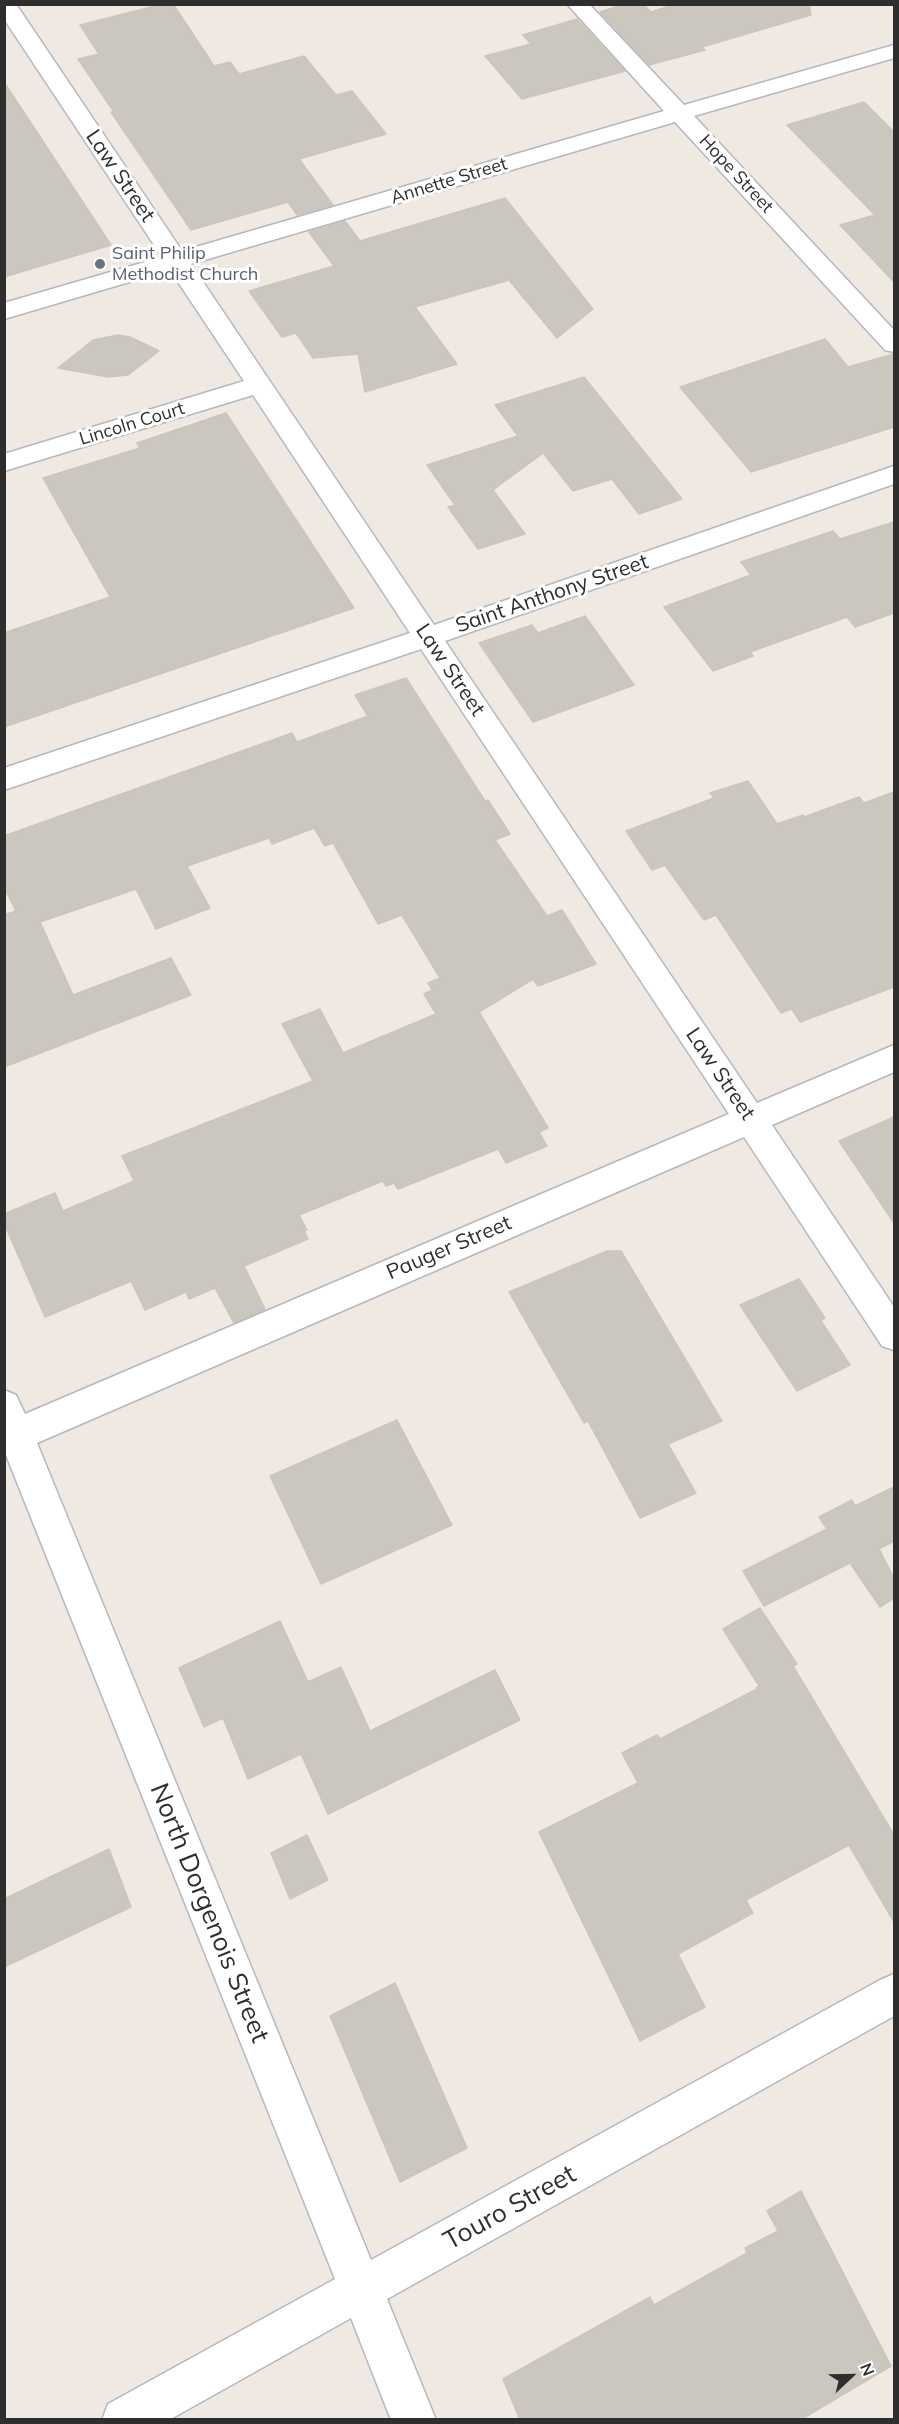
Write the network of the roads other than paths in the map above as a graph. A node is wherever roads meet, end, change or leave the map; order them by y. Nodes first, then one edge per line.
1 (5, 4) edge
2 (577, 4) edge
3 (894, 51) edge
4 (678, 113) junction
5 (177, 261) junction
6 (4, 311) edge
7 (894, 344) edge
8 (259, 385) junction
9 (4, 463) edge
10 (894, 475) edge
11 (428, 637) junction
12 (4, 779) edge
13 (894, 1058) edge
14 (750, 1119) junction
15 (894, 1335) edge
16 (8, 1427) edge
17 (894, 1994) edge
18 (362, 2290) junction
19 (124, 2420) edge
20 (414, 2420) edge

1 - 5 street, Law Street
2 - 4 street, Hope Street
3 - 4 street, Annette Street
4 - 5 street, Annette Street
4 - 7 street, Hope Street
5 - 6 street, Annette Street
5 - 8 street, Law Street
8 - 9 street, Lincoln Court
8 - 11 street, Law Street
10 - 11 street, Saint Anthony Street
11 - 12 street, Saint Anthony Street
11 - 14 street, Law Street
13 - 14 street, Pauger Street
14 - 15 street, Law Street
14 - 16 street, Pauger Street
16 - 18 street, North Dorgenois Street
17 - 18 street, Touro Street
18 - 19 street, Touro Street
18 - 20 street, North Dorgenois Street

